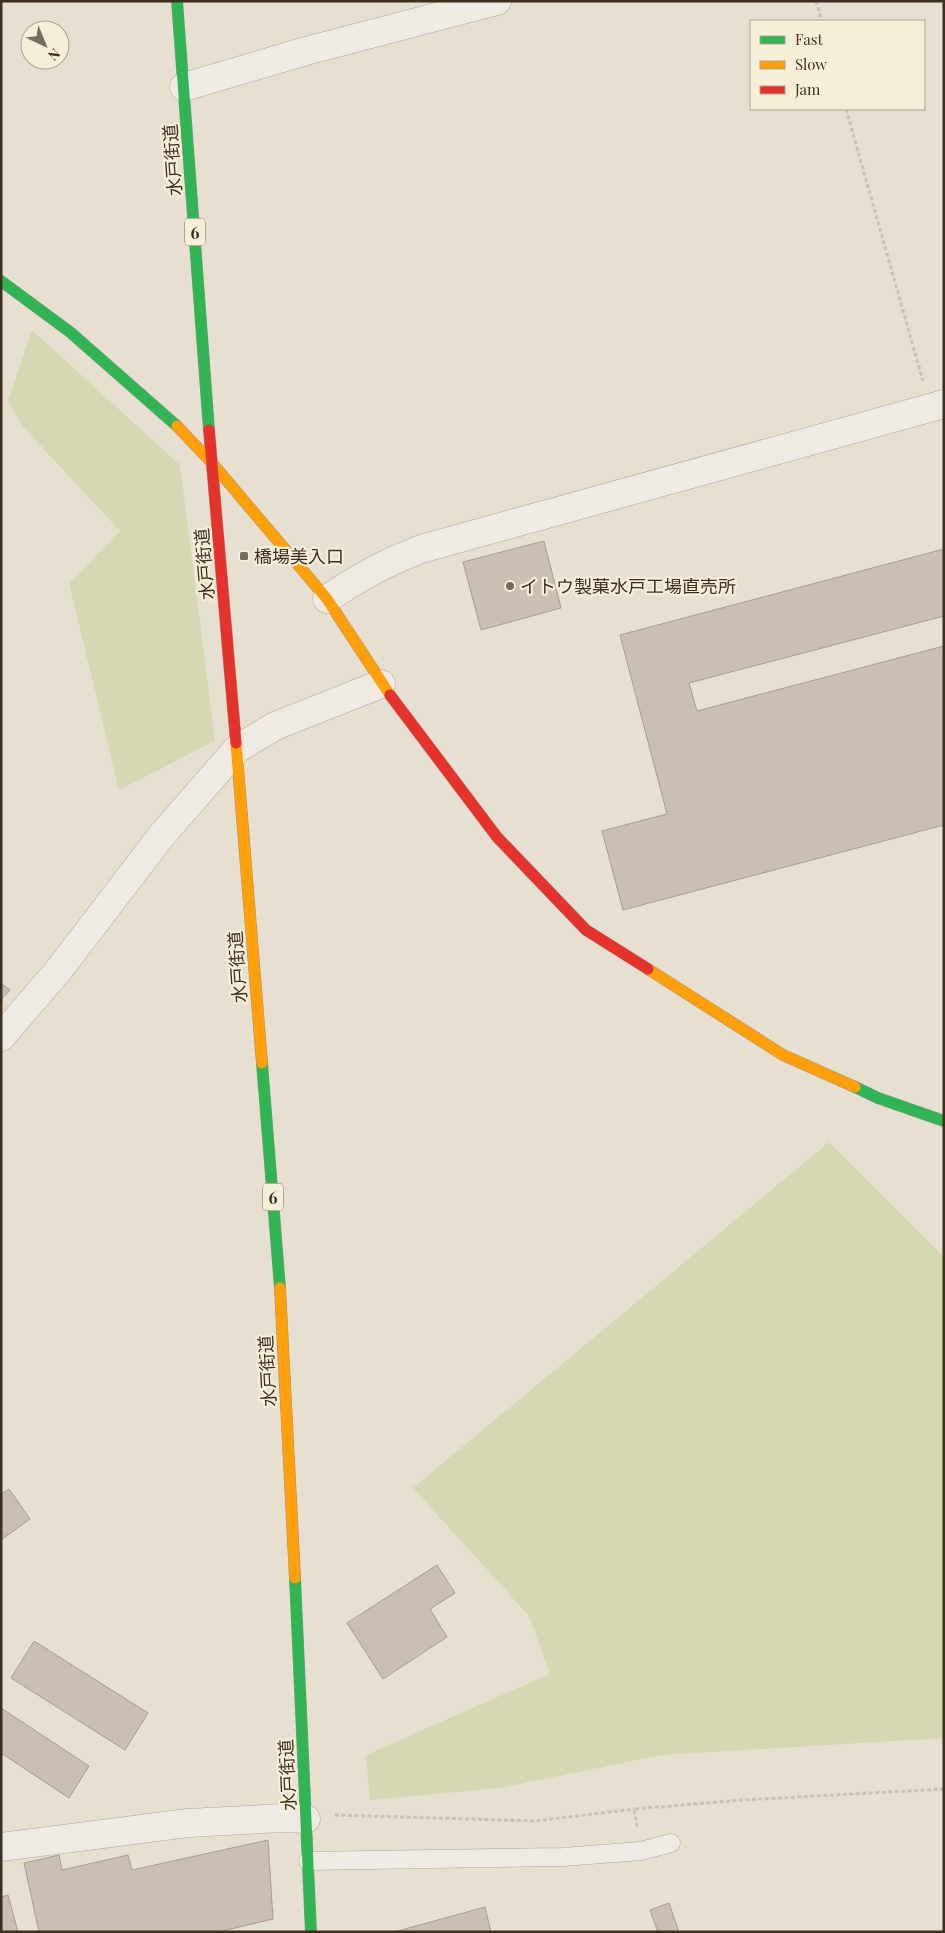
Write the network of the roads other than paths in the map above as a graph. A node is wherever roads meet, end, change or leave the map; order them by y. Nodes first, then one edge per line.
1 (177, 1) edge
2 (497, 1) edge
3 (184, 87) junction
4 (1, 281) edge
5 (937, 406) edge
6 (212, 464) junction
7 (327, 599) junction
8 (382, 684) junction
9 (238, 749) junction
10 (1, 1037) edge
11 (944, 1121) edge
12 (306, 1819) junction
13 (670, 1843) dead end
14 (1, 1847) edge
15 (308, 1861) junction
16 (311, 1932) edge

1 - 3 main road, 水戸街道 / 6
2 - 3 street
3 - 6 main road, 水戸街道 / 6
4 - 6 main road
5 - 7 street
6 - 7 main road
6 - 9 main road, 水戸街道 / 6
7 - 8 main road
8 - 9 street
8 - 11 main road
9 - 10 street
9 - 12 main road, 水戸街道 / 6
12 - 14 street
12 - 15 main road, 水戸街道 / 6
13 - 15 lane
15 - 16 main road, 水戸街道 / 6

